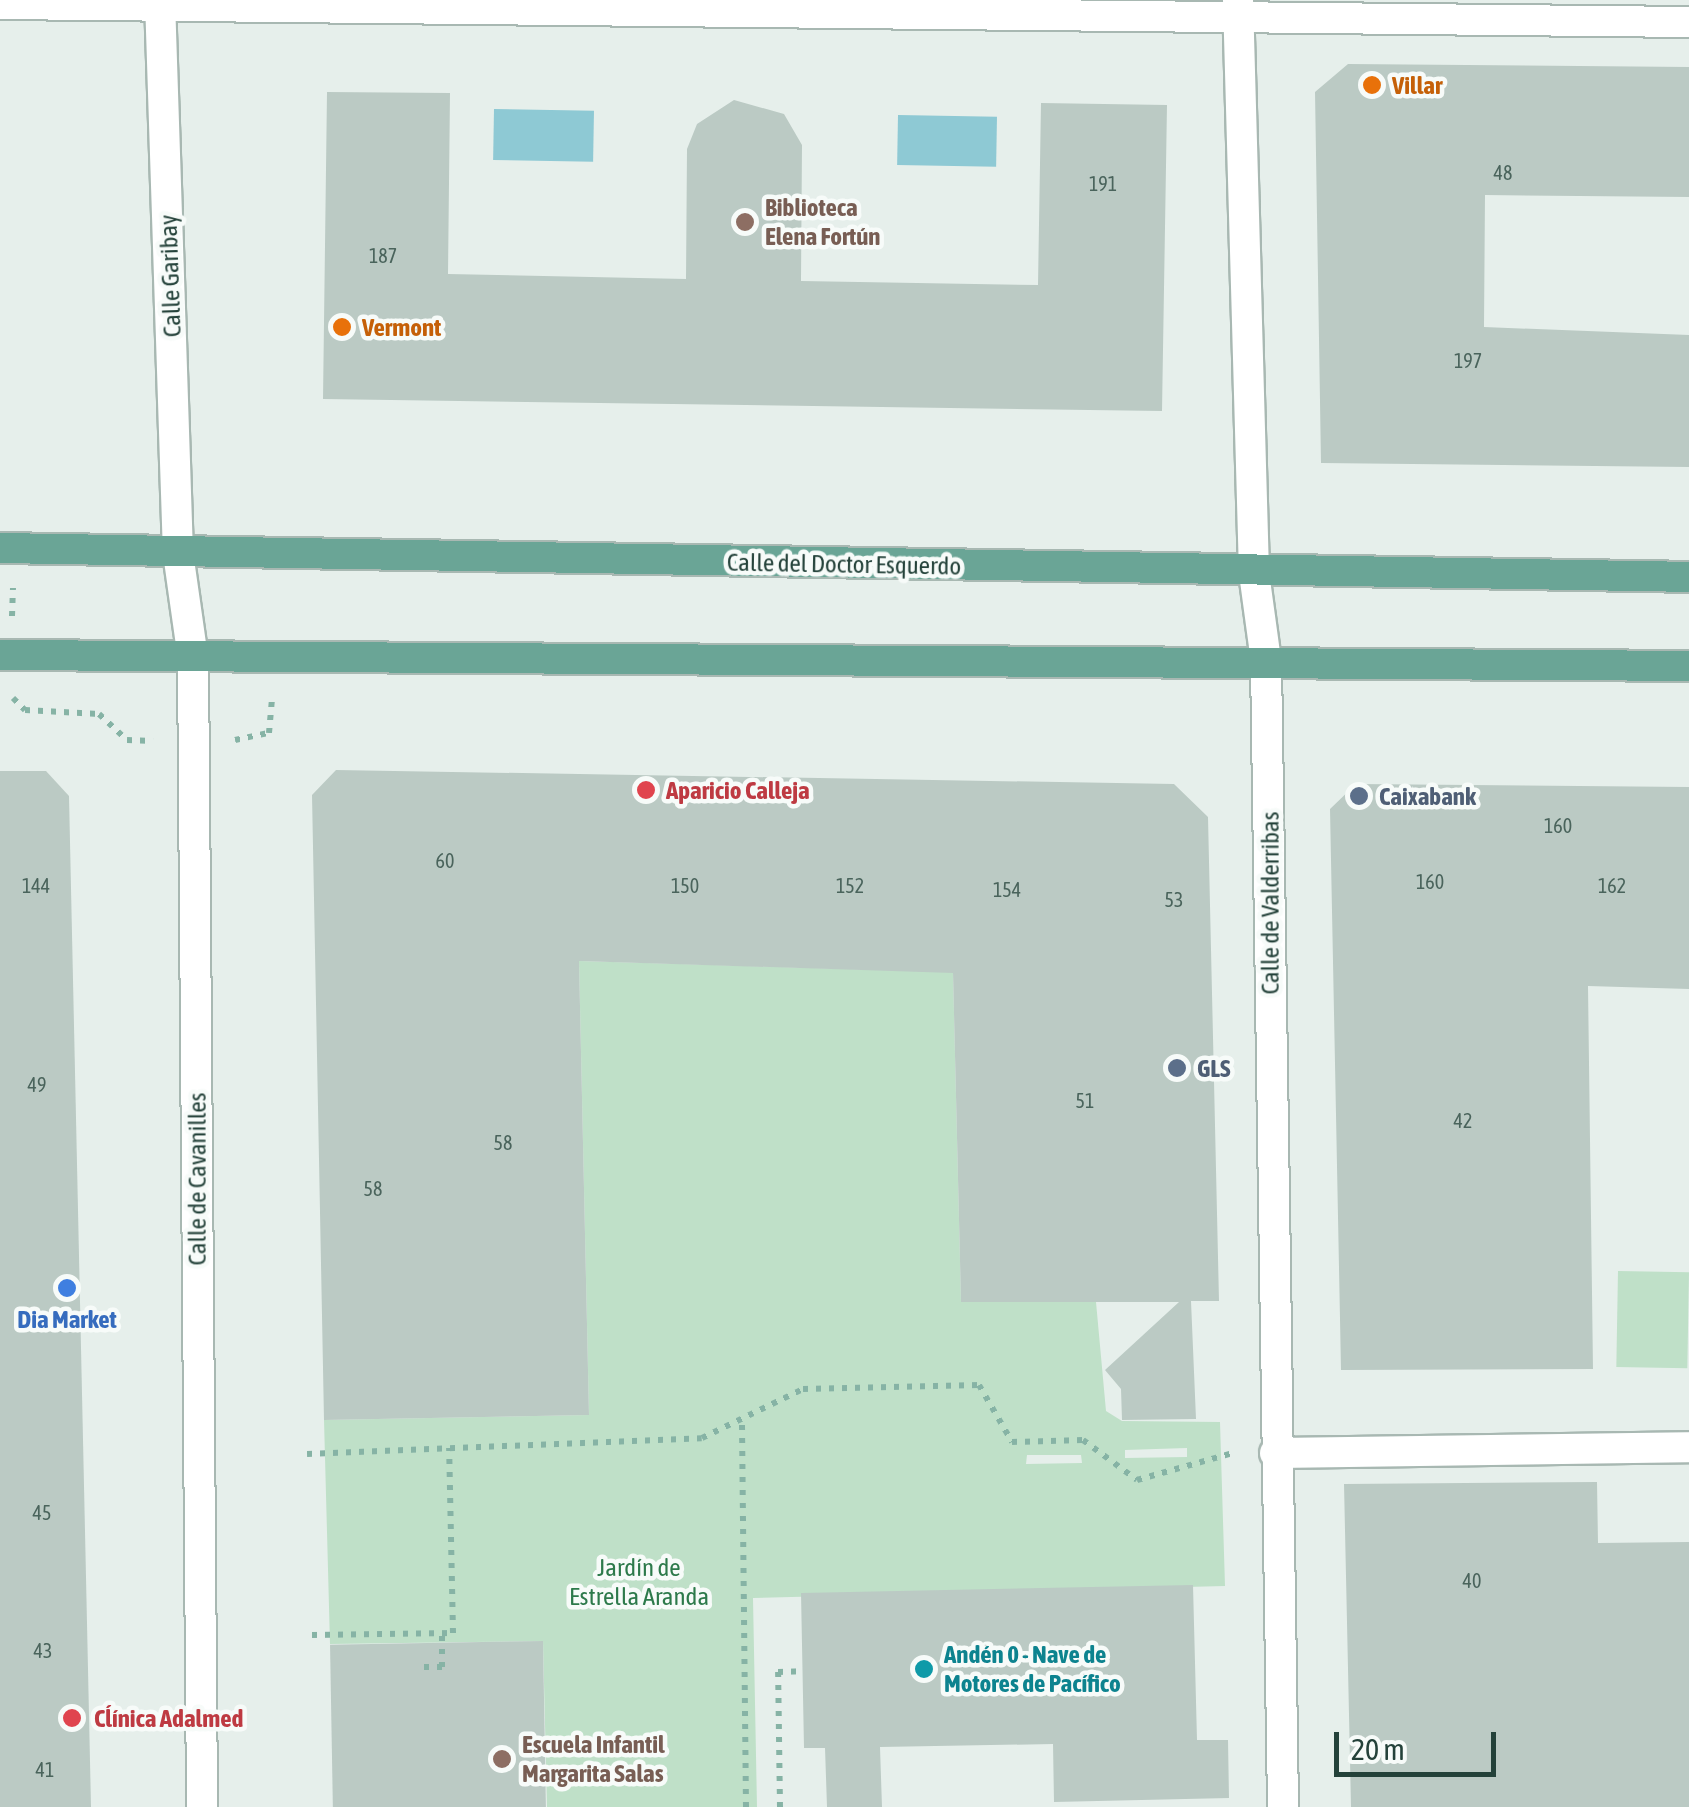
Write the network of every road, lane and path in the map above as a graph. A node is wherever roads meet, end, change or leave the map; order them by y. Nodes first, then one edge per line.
1 (160, 3) edge
2 (0, 4) edge
3 (1238, 9) edge
4 (1689, 22) edge
5 (0, 548) edge
6 (178, 553) junction
7 (1254, 573) junction
8 (1689, 576) edge
9 (0, 655) edge
10 (192, 658) junction
11 (272, 658) junction
12 (1266, 661) junction
13 (1689, 666) edge
14 (12, 696) dead end
15 (249, 740) dead end
16 (132, 741) dead end
17 (742, 1425) junction
18 (1689, 1447) edge
19 (449, 1448) junction
20 (1274, 1452) junction
21 (307, 1454) dead end
22 (442, 1633) junction
23 (312, 1634) dead end
24 (424, 1667) dead end
25 (802, 1671) dead end
26 (202, 1807) edge
27 (746, 1807) edge
28 (780, 1807) edge
29 (1283, 1807) edge

1 - 2 street
1 - 3 street
1 - 6 street, Calle Garibay
3 - 4 street
3 - 7 street, Calle de Valderribas
5 - 6 main road, Calle del Doctor Esquerdo
6 - 7 main road, Calle del Doctor Esquerdo
6 - 10 street, Calle de Cavanilles
7 - 8 main road, Calle del Doctor Esquerdo
7 - 12 street, Calle de Valderribas
9 - 10 main road
10 - 11 main road
10 - 26 street, Calle de Cavanilles
11 - 12 main road
11 - 15 path
12 - 13 main road
12 - 20 street, Calle de Valderribas
14 - 16 path
17 - 19 path
17 - 20 path
17 - 27 path
18 - 20 street
19 - 21 path
19 - 22 path
20 - 29 street, Calle de Valderribas
22 - 23 path
22 - 24 path
25 - 28 path

